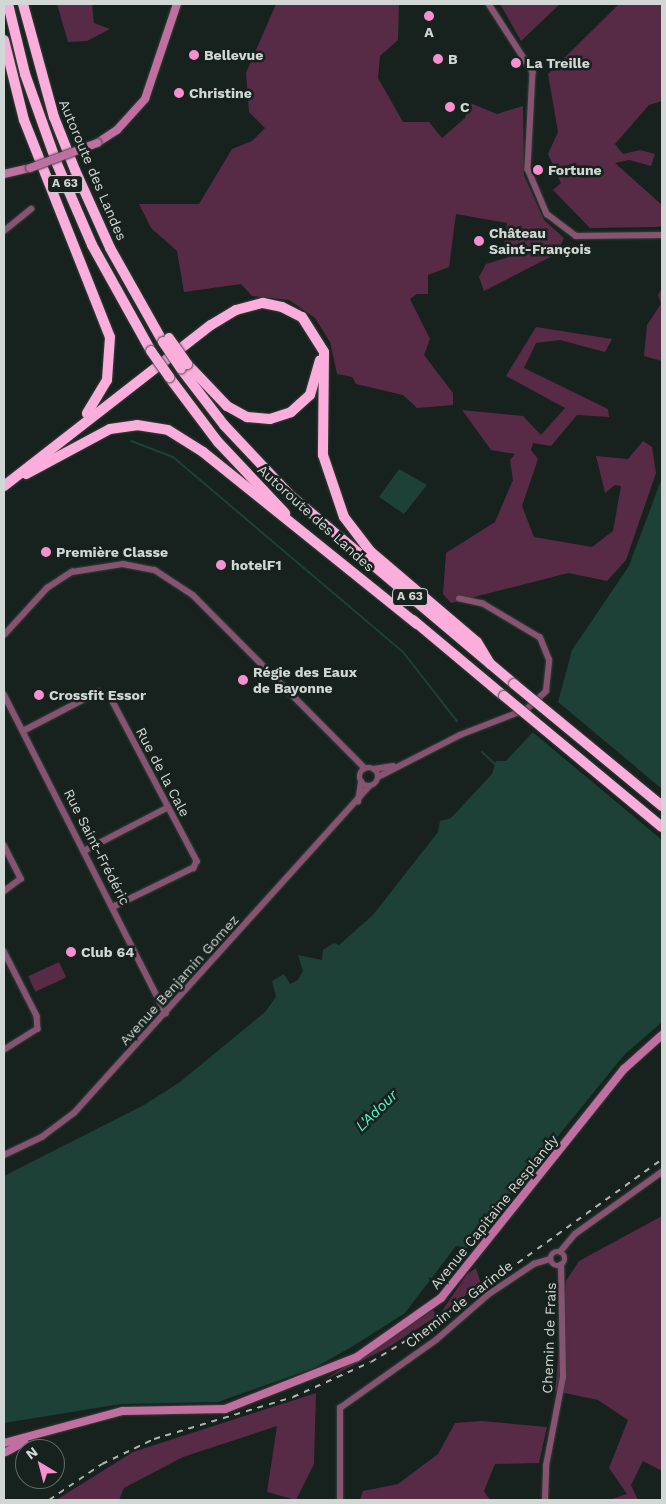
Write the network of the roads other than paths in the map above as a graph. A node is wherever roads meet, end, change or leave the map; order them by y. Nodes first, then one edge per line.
1 (8, 4) edge
2 (23, 4) edge
3 (178, 4) edge
4 (489, 4) edge
5 (4, 40) edge
6 (4, 174) edge
7 (31, 209) dead end
8 (4, 231) edge
9 (662, 235) edge
10 (317, 334) junction
11 (184, 366) junction
12 (64, 436) junction
13 (4, 487) edge
14 (460, 599) dead end
15 (417, 624) junction
16 (4, 635) edge
17 (490, 664) junction
18 (4, 694) edge
19 (23, 731) junction
20 (395, 766) junction
21 (374, 769) junction
22 (363, 770) junction
23 (378, 777) junction
24 (361, 782) junction
25 (370, 786) junction
26 (358, 803) junction
27 (662, 806) edge
28 (167, 808) junction
29 (662, 827) edge
30 (4, 845) edge
31 (84, 851) junction
32 (5, 854) edge
33 (4, 892) edge
34 (114, 907) junction
35 (4, 951) edge
36 (166, 1013) junction
37 (662, 1035) edge
38 (4, 1050) edge
39 (4, 1154) edge
40 (662, 1172) edge
41 (560, 1252) junction
42 (550, 1259) junction
43 (561, 1265) junction
44 (30, 1438) junction
45 (4, 1444) edge
46 (5, 1455) edge
47 (340, 1500) edge
48 (545, 1500) edge

1 - 15 highway, Autoroute des Landes / A 63, bridge
2 - 11 highway, Autoroute des Landes / A 63, bridge
3 - 6 main road, bridge
4 - 9 street
5 - 12 highway
7 - 8 street
10 - 11 highway
10 - 12 highway
10 - 17 highway
11 - 17 highway, Autoroute des Landes / A 63
12 - 13 highway
13 - 15 highway
14 - 20 street
15 - 29 highway, Autoroute des Landes / A 63, bridge
16 - 22 street
17 - 27 highway, Autoroute des Landes / A 63, bridge
18 - 19 street, Rue Saint-Frédéric
19 - 28 street, Rue de la Cale
19 - 31 street, Rue Saint-Frédéric
20 - 21 street
20 - 23 street
21 - 22 street
21 - 23 street
22 - 24 street
23 - 25 street, Avenue Benjamin Gomez
24 - 25 street
24 - 26 street
25 - 26 street, Avenue Benjamin Gomez
26 - 36 street, Avenue Benjamin Gomez
28 - 31 street
28 - 34 street, Rue de la Cale
30 - 32 street
31 - 34 street, Rue Saint-Frédéric
32 - 33 street
34 - 36 street, Rue Saint-Frédéric
35 - 38 street
36 - 39 street, Avenue Benjamin Gomez
37 - 44 main road, Avenue Capitaine Resplandy
40 - 41 street
41 - 42 street
41 - 43 street, Chemin de Frais
42 - 43 street, Chemin de Frais
42 - 47 street, Chemin de Garinde
43 - 48 street, Chemin de Frais
44 - 45 main road, Avenue Capitaine Resplandy
44 - 46 main road, Avenue Capitaine Resplandy
45 - 46 main road

